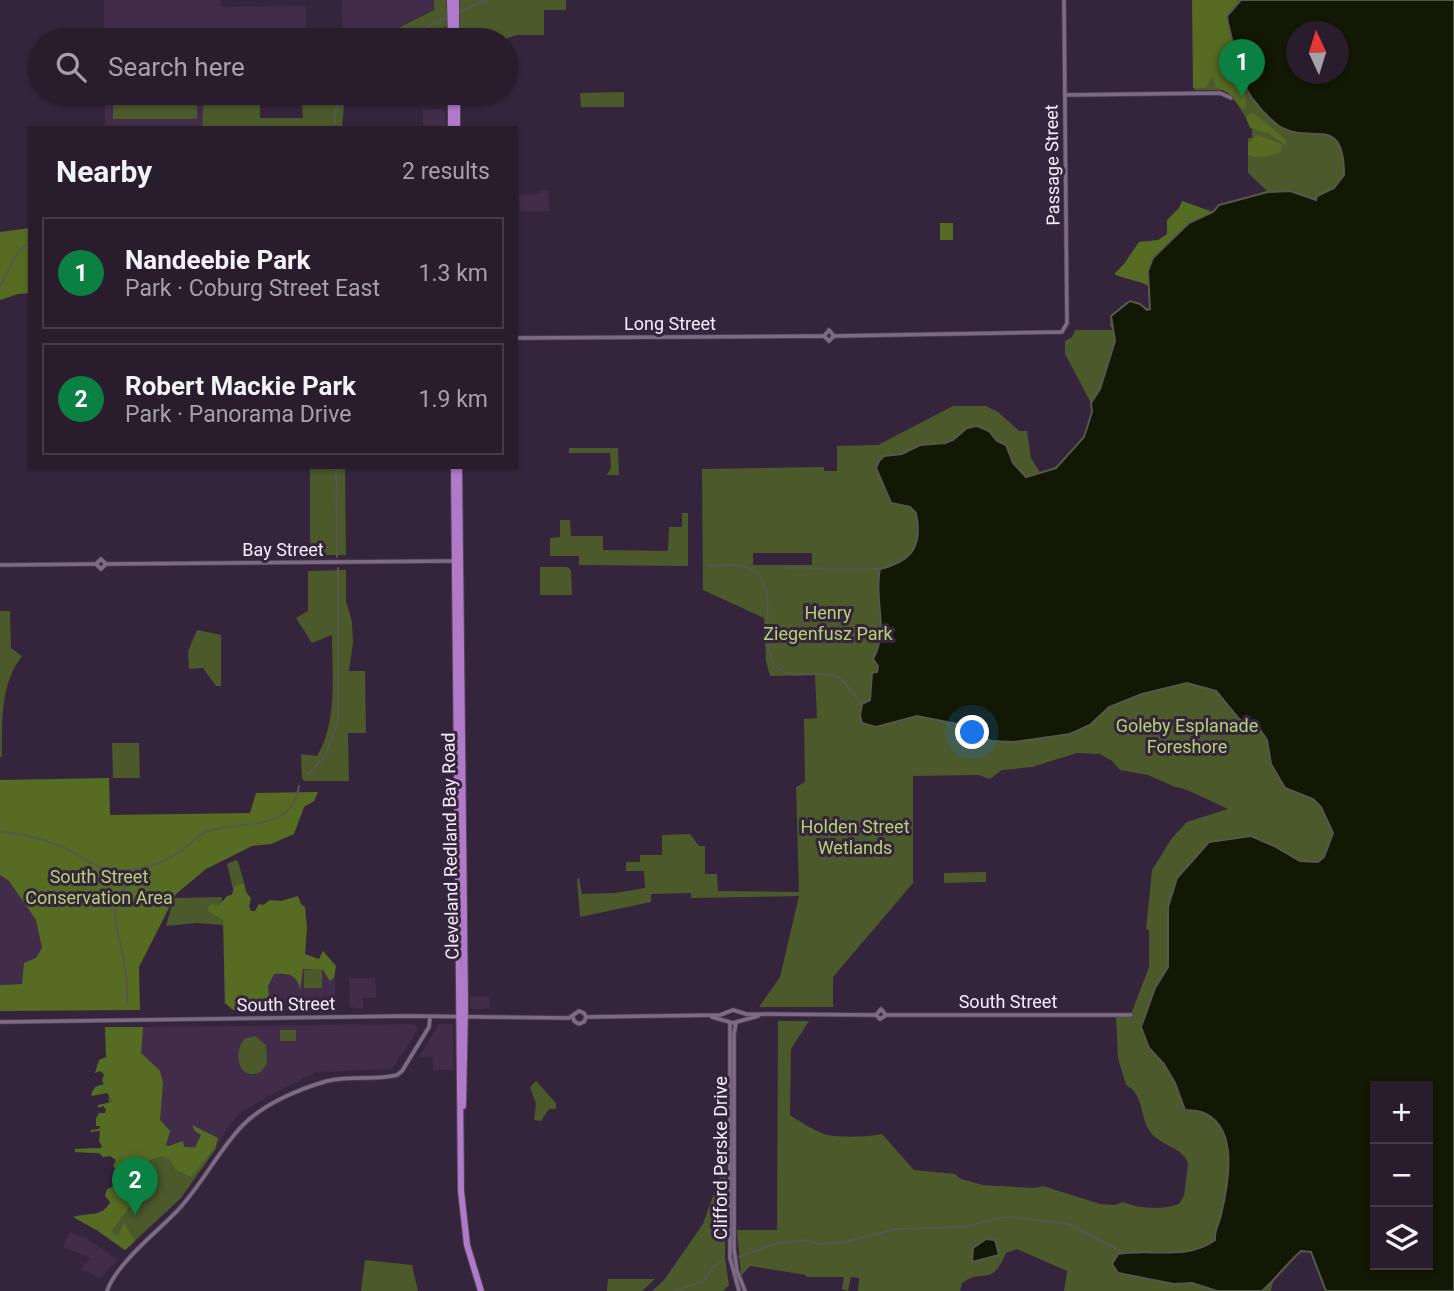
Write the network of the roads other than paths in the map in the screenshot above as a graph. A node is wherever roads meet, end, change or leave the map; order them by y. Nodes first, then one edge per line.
1 (450, 0) edge
2 (456, 0) edge
3 (1064, 0) edge
4 (453, 9) junction
5 (453, 28) edge
6 (1065, 95) junction
7 (1231, 98) dead end
8 (451, 105) edge
9 (457, 105) edge
10 (451, 126) edge
11 (457, 126) edge
12 (834, 336) joint
13 (518, 338) edge
14 (456, 469) edge
15 (457, 561) junction
16 (0, 565) edge
17 (728, 1012) junction
18 (738, 1013) junction
19 (767, 1014) junction
20 (708, 1015) junction
21 (1131, 1015) dead end
22 (430, 1017) junction
23 (462, 1017) junction
24 (573, 1017) junction
25 (586, 1017) junction
26 (0, 1022) edge
27 (729, 1022) junction
28 (737, 1022) junction
29 (107, 1291) edge
30 (481, 1291) edge
31 (739, 1291) edge
32 (745, 1291) edge

1 - 4 highway
2 - 4 highway
3 - 6 street, Passage Street
4 - 5 highway
6 - 7 street
6 - 12 street, Passage Street
8 - 10 highway
9 - 11 highway
12 - 13 street, Long Street
14 - 15 highway, Cleveland Redland Bay Road
15 - 16 street, Bay Street
15 - 23 highway, Cleveland Redland Bay Road
17 - 18 street, South Street
17 - 20 street, South Street
17 - 27 street
18 - 19 street, South Street
18 - 28 street
19 - 21 street, South Street
19 - 28 street, South Street
20 - 25 street, South Street
20 - 27 street, South Street
22 - 23 street, South Street
22 - 26 street, South Street
22 - 29 street
23 - 24 street, South Street
23 - 30 highway, Cleveland Redland Bay Road
24 - 25 street, South Street
24 - 25 street, South Street
27 - 28 street, South Street
27 - 31 street, Clifford Perske Drive
28 - 32 street, Clifford Perske Drive

